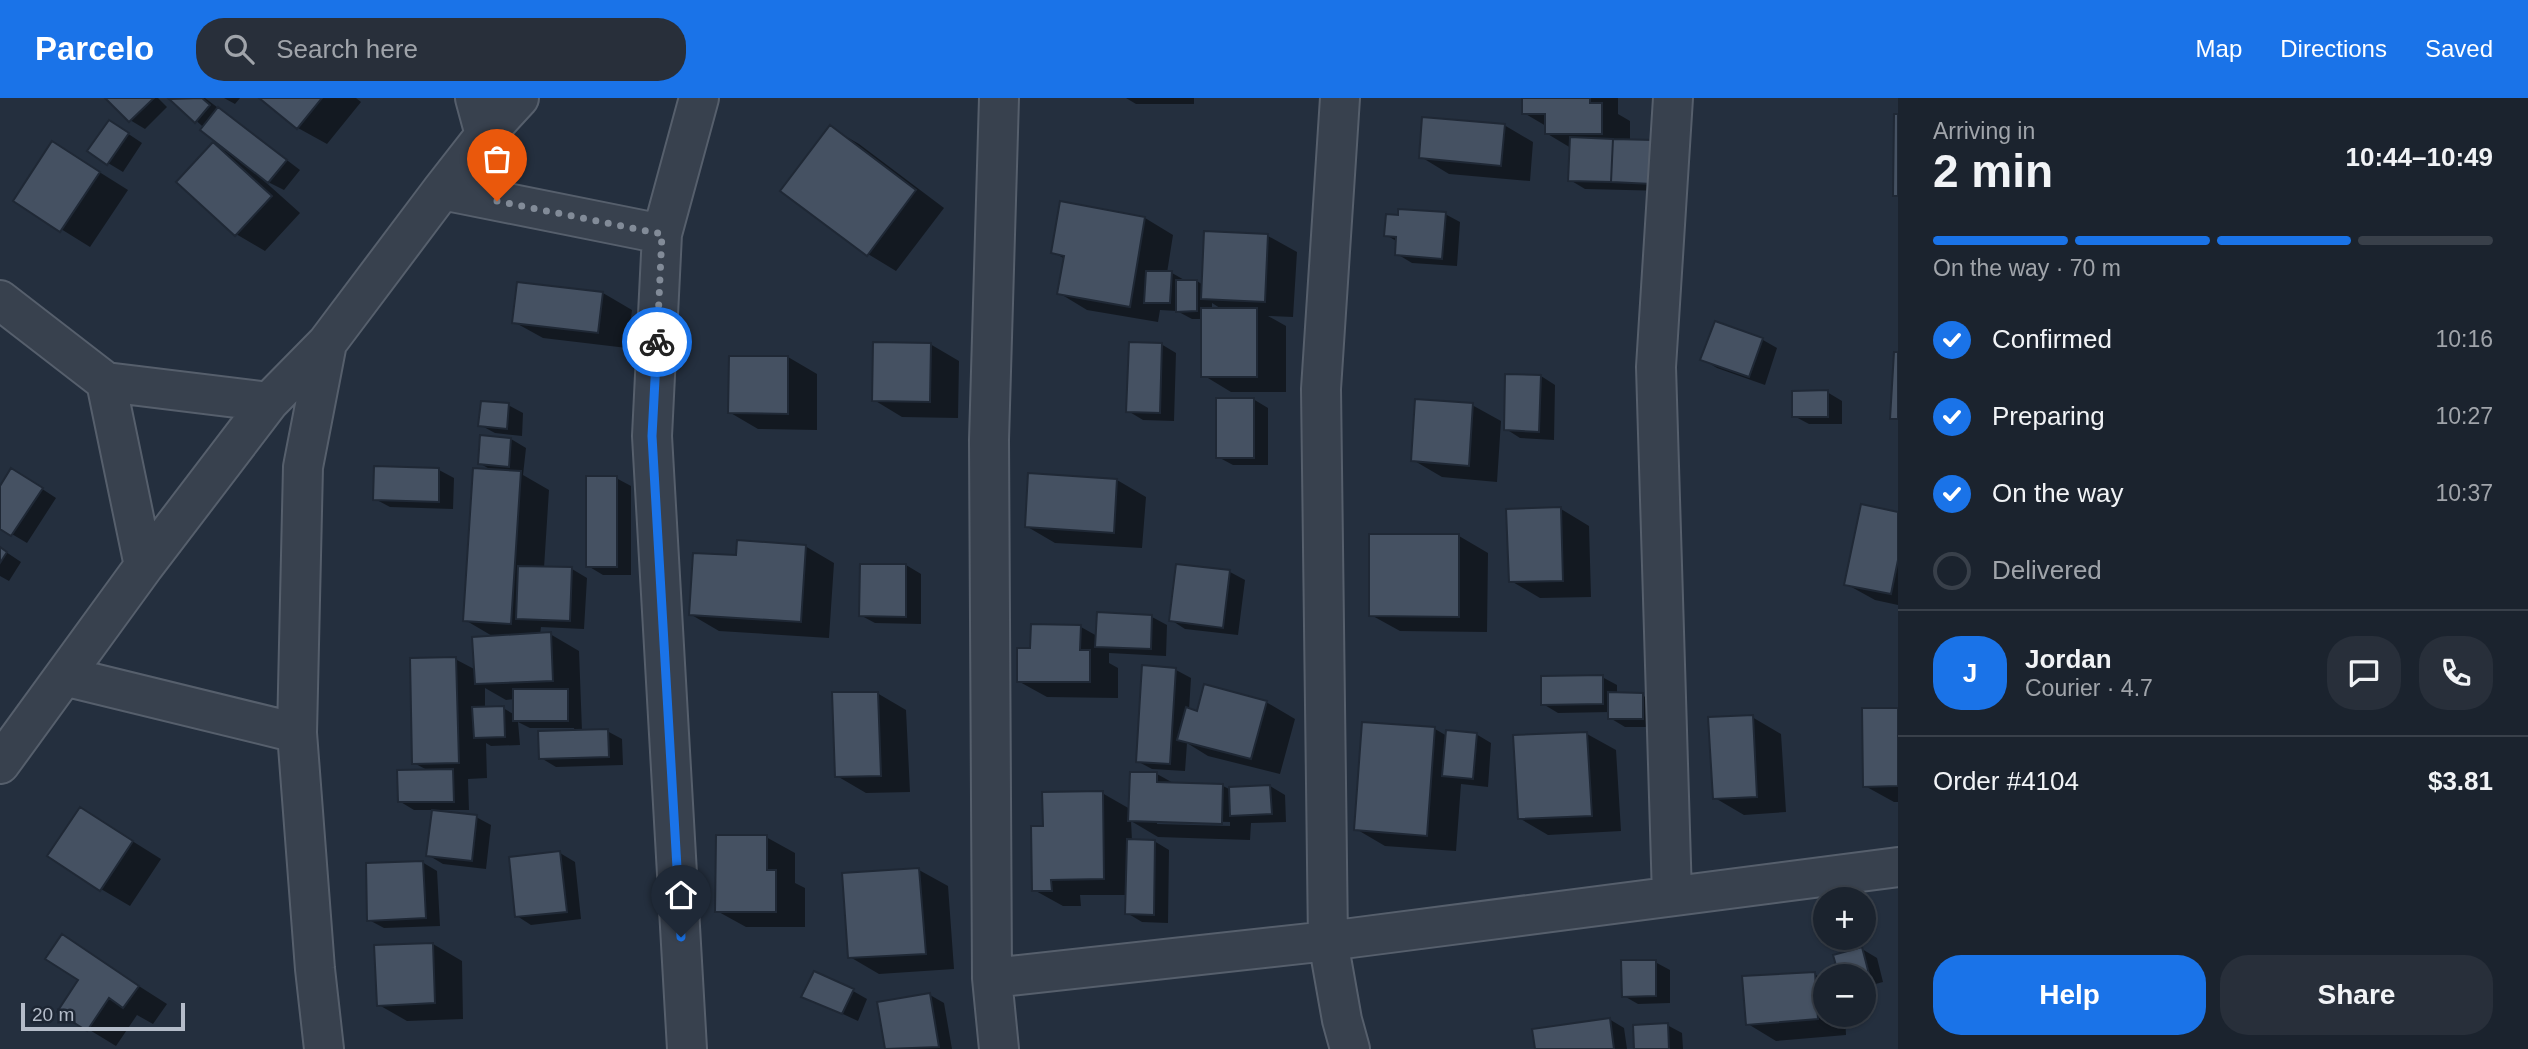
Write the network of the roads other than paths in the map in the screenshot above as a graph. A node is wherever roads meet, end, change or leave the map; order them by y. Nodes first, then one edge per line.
1 (475, 98) edge
2 (519, 98) edge
3 (699, 98) edge
4 (999, 98) edge
5 (1340, 98) edge
6 (1673, 98) edge
7 (485, 135) junction
8 (442, 190) junction
9 (662, 234) junction
10 (0, 300) edge
11 (327, 343) junction
12 (106, 382) junction
13 (269, 402) junction
14 (144, 566) junction
15 (64, 676) junction
16 (297, 733) junction
17 (0, 764) edge
18 (1898, 867) edge
19 (1672, 896) junction
20 (1328, 941) junction
21 (992, 978) junction
22 (324, 1049) edge
23 (687, 1049) edge
24 (999, 1049) edge
25 (1350, 1049) edge

1 - 7 street
2 - 7 street
3 - 9 street
4 - 21 street
5 - 20 street
6 - 19 street
7 - 8 street
8 - 9 street
8 - 11 street
9 - 23 street
10 - 12 street
11 - 13 street
11 - 16 street
12 - 13 street
12 - 14 street
13 - 14 street
14 - 15 street
15 - 16 street
15 - 17 street
16 - 22 street
18 - 19 street
19 - 20 street
20 - 21 street
20 - 25 street
21 - 24 street

